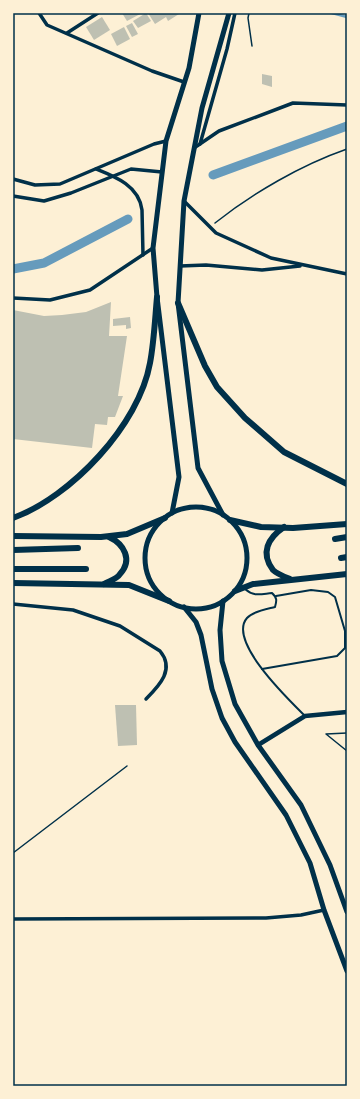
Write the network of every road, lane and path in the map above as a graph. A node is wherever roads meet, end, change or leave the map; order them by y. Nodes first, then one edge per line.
1 (39, 13) edge
2 (98, 13) edge
3 (200, 13) edge
4 (229, 13) edge
5 (235, 13) edge
6 (249, 13) edge
7 (67, 33) junction
8 (252, 46) dead end
9 (184, 82) junction
10 (347, 105) edge
11 (166, 141) junction
12 (200, 144) junction
13 (194, 148) junction
14 (347, 150) edge
15 (96, 169) junction
16 (162, 172) junction
17 (113, 176) junction
18 (13, 179) edge
19 (13, 196) edge
20 (184, 201) junction
21 (210, 227) junction
22 (153, 248) junction
23 (143, 255) junction
24 (180, 266) junction
25 (305, 266) junction
26 (347, 274) edge
27 (157, 296) junction
28 (13, 298) edge
29 (178, 303) junction
30 (347, 484) edge
31 (172, 513) junction
32 (223, 515) junction
33 (13, 518) edge
34 (165, 518) junction
35 (230, 520) junction
36 (347, 524) edge
37 (284, 527) junction
38 (13, 536) edge
39 (108, 536) junction
40 (347, 537) edge
41 (335, 539) dead end
42 (78, 548) dead end
43 (13, 550) edge
44 (13, 569) edge
45 (86, 569) dead end
46 (347, 574) edge
47 (290, 579) junction
48 (13, 583) edge
49 (104, 584) junction
50 (244, 587) junction
51 (235, 591) junction
52 (276, 596) junction
53 (169, 601) junction
54 (223, 601) junction
55 (13, 604) edge
56 (184, 607) junction
57 (262, 669) junction
58 (146, 699) dead end
59 (347, 712) edge
60 (305, 716) junction
61 (347, 733) edge
62 (258, 745) junction
63 (347, 751) edge
64 (127, 766) dead end
65 (13, 853) edge
66 (324, 910) junction
67 (347, 912) edge
68 (13, 919) edge
69 (347, 972) edge

1 - 7 street
2 - 7 street
3 - 9 main road
4 - 13 main road
5 - 12 street
6 - 8 path
7 - 9 street
9 - 11 main road
10 - 12 street
11 - 15 street
11 - 16 main road
12 - 13 street
13 - 20 main road
14 - 21 path
15 - 17 street
15 - 18 street
16 - 17 street
16 - 22 main road
17 - 19 street
17 - 23 street
20 - 21 street
20 - 24 main road
21 - 25 street
22 - 23 street
22 - 27 main road
23 - 28 street
24 - 25 street
24 - 29 main road
25 - 26 street
27 - 31 main road
27 - 33 highway
29 - 30 highway
29 - 32 main road
31 - 32 main road
31 - 34 main road
32 - 35 main road
34 - 39 highway
34 - 53 main road
35 - 37 highway
35 - 51 main road
36 - 37 highway
37 - 47 highway
38 - 39 highway
39 - 49 highway
40 - 41 highway
42 - 43 highway
44 - 45 highway
46 - 47 highway
47 - 50 highway
48 - 49 highway
49 - 53 highway
50 - 51 highway
50 - 52 lane
51 - 54 main road
52 - 57 lane
52 - 57 lane
53 - 56 main road
54 - 56 main road
54 - 62 main road
55 - 58 street
56 - 66 main road
57 - 60 lane
59 - 60 street
60 - 62 street
61 - 63 path
62 - 67 main road
64 - 65 path
66 - 68 street
66 - 69 main road

